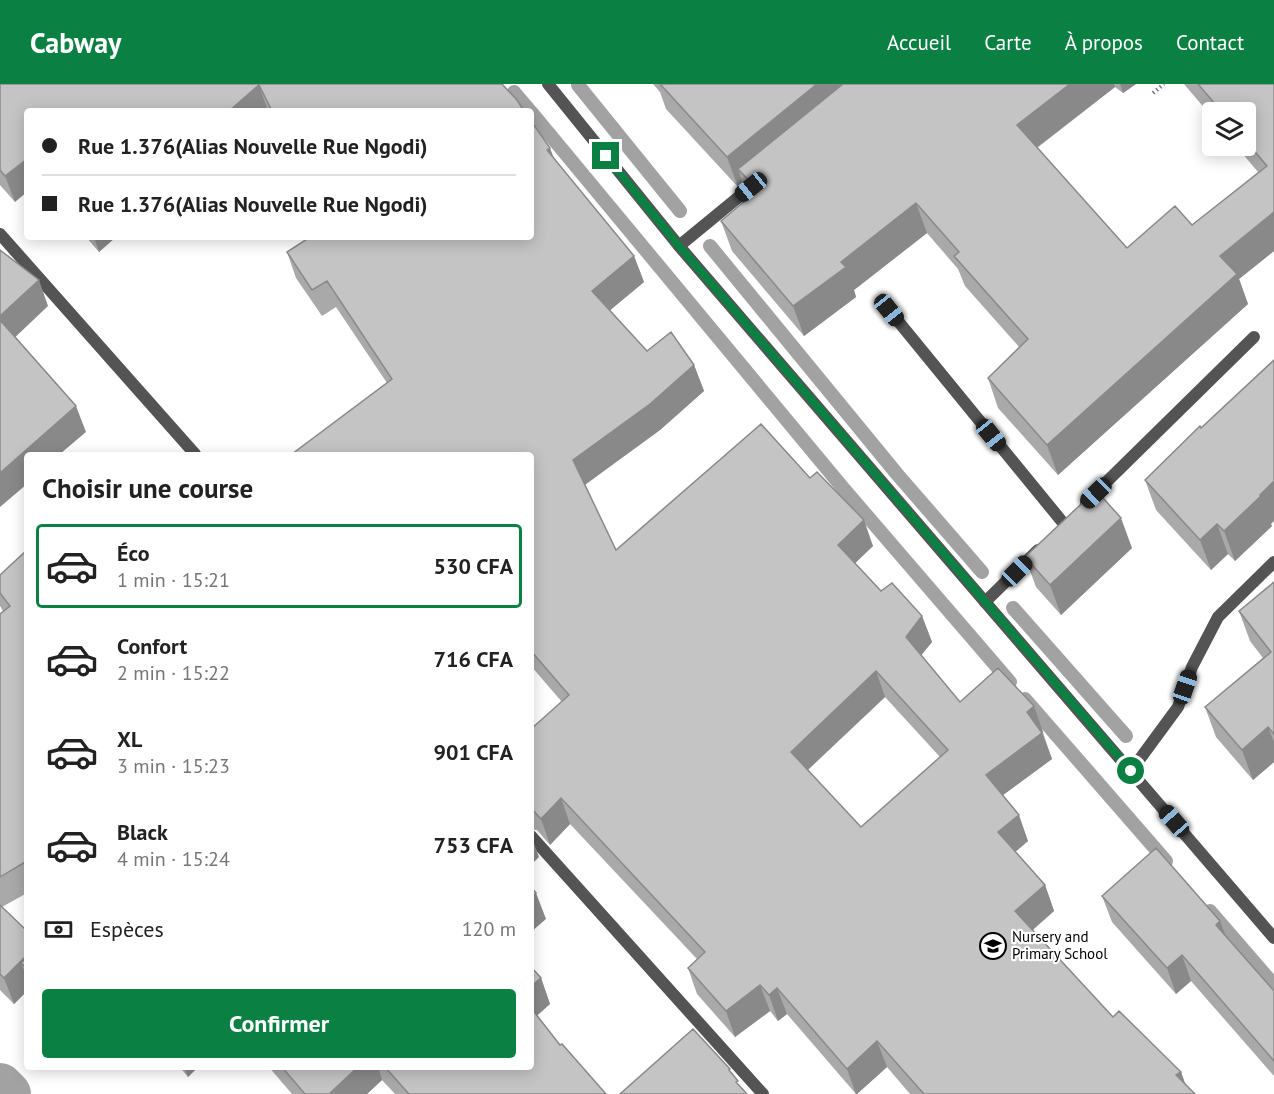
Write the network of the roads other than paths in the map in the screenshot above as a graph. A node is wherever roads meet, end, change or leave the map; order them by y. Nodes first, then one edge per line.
1 (548, 84) edge
2 (769, 172) edge
3 (0, 234) edge
4 (679, 246) junction
5 (889, 310) dead end
6 (1254, 337) dead end
7 (193, 452) edge
8 (1064, 524) junction
9 (1274, 562) edge
10 (985, 602) junction
11 (1131, 771) junction
12 (534, 839) edge
13 (1274, 938) edge
14 (762, 1094) edge

1 - 4 street
2 - 4 street
3 - 7 street
4 - 10 street
5 - 8 street
6 - 8 street
8 - 10 street
9 - 11 street
10 - 11 street
11 - 13 street
12 - 14 street

